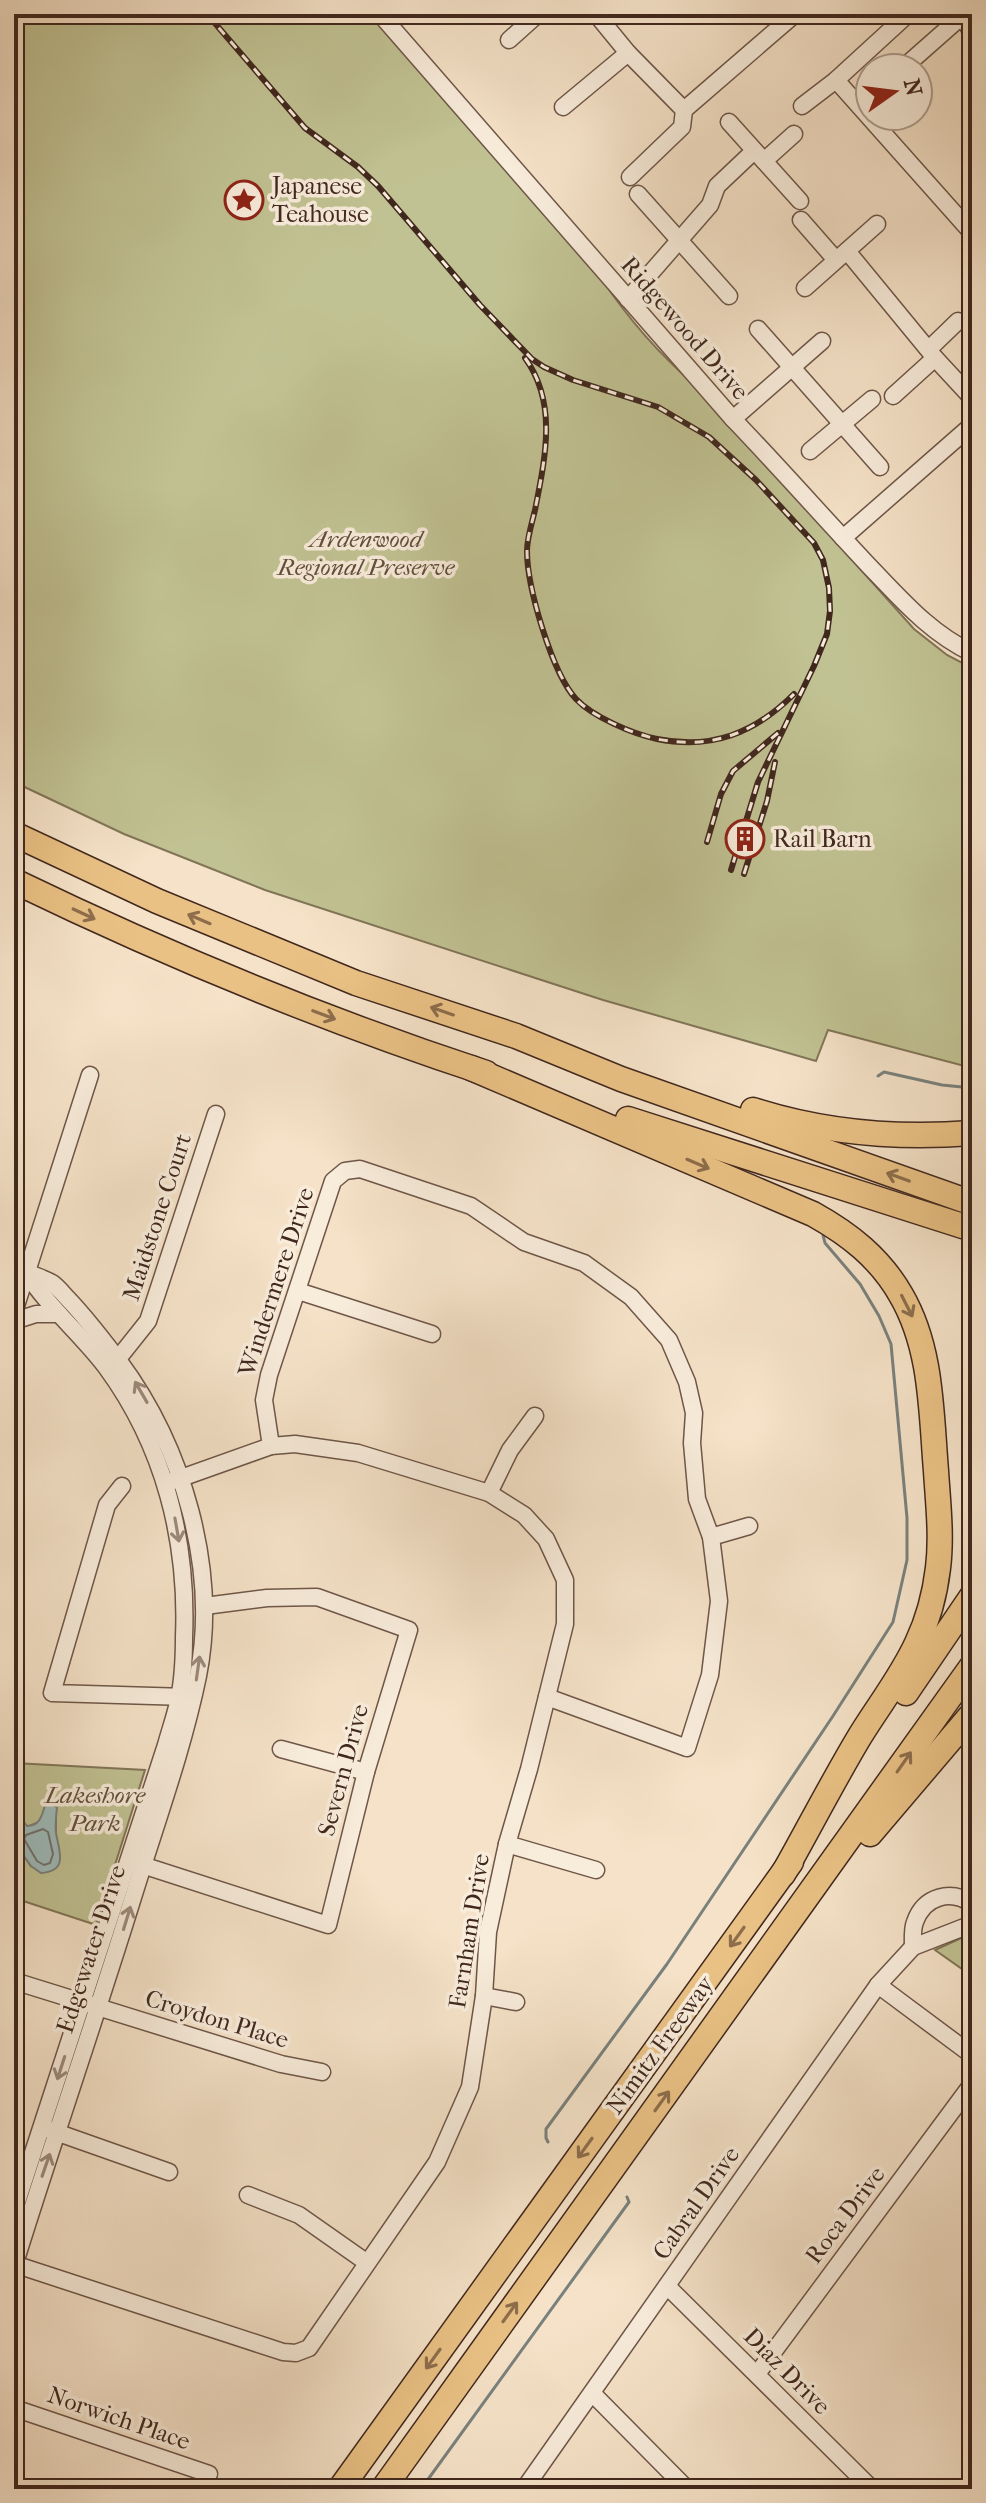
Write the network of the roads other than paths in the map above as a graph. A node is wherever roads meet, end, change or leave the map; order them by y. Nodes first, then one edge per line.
1 (380, 14) edge
2 (538, 14) edge
3 (596, 14) edge
4 (795, 14) edge
5 (908, 14) edge
6 (961, 15) edge
7 (972, 33) edge
8 (509, 40) dead end
9 (921, 52) edge
10 (628, 53) junction
11 (836, 80) junction
12 (854, 94) edge
13 (802, 106) dead end
14 (563, 107) dead end
15 (684, 110) junction
16 (729, 122) dead end
17 (889, 132) edge
18 (794, 134) dead end
19 (759, 156) junction
20 (630, 177) dead end
21 (638, 194) dead end
22 (800, 201) dead end
23 (801, 220) dead end
24 (877, 224) dead end
25 (972, 233) edge
26 (680, 241) junction
27 (841, 255) junction
28 (805, 288) dead end
29 (729, 296) dead end
30 (628, 299) junction
31 (958, 321) dead end
32 (758, 329) dead end
33 (822, 341) dead end
34 (932, 354) junction
35 (791, 367) junction
36 (893, 396) dead end
37 (972, 398) edge
38 (872, 399) dead end
39 (733, 419) junction
40 (842, 424) junction
41 (972, 425) edge
42 (810, 451) dead end
43 (880, 467) dead end
44 (843, 538) junction
45 (972, 653) edge
46 (14, 834) edge
47 (14, 881) edge
48 (516, 1036) junction
49 (471, 1068) junction
50 (90, 1075) dead end
51 (216, 1114) dead end
52 (972, 1133) edge
53 (972, 1203) edge
54 (971, 1229) edge
55 (20, 1270) edge
56 (298, 1291) junction
57 (14, 1312) edge
58 (59, 1314) junction
59 (14, 1321) edge
60 (432, 1334) dead end
61 (113, 1364) junction
62 (535, 1416) dead end
63 (271, 1446) junction
64 (173, 1480) junction
65 (122, 1486) dead end
66 (489, 1493) junction
67 (749, 1526) dead end
68 (711, 1537) junction
69 (972, 1596) edge
70 (205, 1606) junction
71 (972, 1666) edge
72 (186, 1696) junction
73 (547, 1697) junction
74 (972, 1714) edge
75 (281, 1749) dead end
76 (366, 1772) junction
77 (507, 1844) junction
78 (136, 1863) junction
79 (596, 1870) dead end
80 (783, 1874) junction
81 (972, 1904) edge
82 (972, 1924) edge
83 (913, 1947) junction
84 (762, 1963) junction
85 (14, 1981) edge
86 (878, 1985) junction
87 (484, 1996) junction
88 (82, 2002) junction
89 (516, 2002) dead end
90 (99, 2007) junction
91 (972, 2055) edge
92 (322, 2072) dead end
93 (972, 2084) edge
94 (49, 2129) junction
95 (169, 2172) dead end
96 (248, 2195) dead end
97 (14, 2211) edge
98 (366, 2262) junction
99 (14, 2265) edge
100 (667, 2286) junction
101 (757, 2374) junction
102 (592, 2393) junction
103 (14, 2408) edge
104 (209, 2474) dead end
105 (340, 2489) edge
106 (383, 2489) edge
107 (524, 2489) edge
108 (687, 2489) edge
109 (872, 2489) edge

1 - 30 street, Ridgewood Drive
2 - 8 street
3 - 10 street
4 - 15 street
5 - 11 street
6 - 7 street
6 - 9 street
10 - 14 street
10 - 15 street
11 - 12 street
11 - 13 street
15 - 20 street
16 - 19 street
17 - 25 street
18 - 19 street
19 - 22 street
19 - 26 street
21 - 26 street
23 - 27 street
24 - 27 street
26 - 29 street
26 - 30 street
27 - 28 street
27 - 34 street
30 - 39 street, Ridgewood Drive
31 - 34 street
32 - 35 street
33 - 35 street
34 - 36 street
34 - 37 street
35 - 39 street
35 - 40 street
38 - 40 street
39 - 44 street, Ridgewood Drive
40 - 42 street
40 - 43 street
41 - 44 street
44 - 45 street, Ridgewood Drive
48 -> 46 highway
47 -> 49 highway
48 - 52 highway
53 -> 48 highway
49 - 54 highway
49 -> 80 highway
50 - 55 street
51 - 61 street, Maidstone Court
55 - 57 street
55 - 58 street, Edgewater Drive
55 - 61 street, Edgewater Drive
56 - 60 street
56 - 63 street, Windermere Drive
56 - 68 street, Windermere Drive
58 - 59 street
58 - 61 street, Edgewater Drive
61 - 64 street, Edgewater Drive
62 - 66 street
63 - 64 street, Farnham Drive
63 - 66 street, Farnham Drive
64 - 70 street, Edgewater Drive
64 -> 72 street, Edgewater Drive
65 - 72 street
66 - 73 street, Farnham Drive
67 - 68 street
68 - 73 street, Windermere Drive
69 - 80 highway, Nimitz Freeway
72 -> 70 street, Edgewater Drive
70 - 76 street, Severn Drive
84 -> 71 highway, Nimitz Freeway
72 - 78 street, Edgewater Drive
73 - 77 street, Farnham Drive
74 - 84 highway
75 - 76 street
76 - 78 street, Severn Drive
77 - 79 street
77 - 87 street, Farnham Drive
78 - 88 street, Edgewater Drive
90 -> 78 street, Edgewater Drive
80 -> 105 highway, Nimitz Freeway
81 - 83 street
82 - 83 street, Cabral Drive
83 - 86 street, Cabral Drive
106 -> 84 highway, Nimitz Freeway
85 - 88 street, Croydon Place
86 - 91 street
86 - 100 street, Cabral Drive
87 - 89 street
87 - 98 street, Farnham Drive
88 - 90 street, Croydon Place
88 -> 94 street, Edgewater Drive
90 - 92 street, Croydon Place
90 - 94 street, Edgewater Drive
93 - 101 street, Roca Drive
94 - 95 street
94 - 97 street, Edgewater Drive
99 -> 94 street, Edgewater Drive
96 - 98 street
98 - 99 street, Farnham Drive
100 - 101 street, Diaz Drive
100 - 102 street, Cabral Drive
101 - 109 street, Diaz Drive
102 - 107 street, Cabral Drive
102 - 108 street
103 - 104 street, Norwich Place

